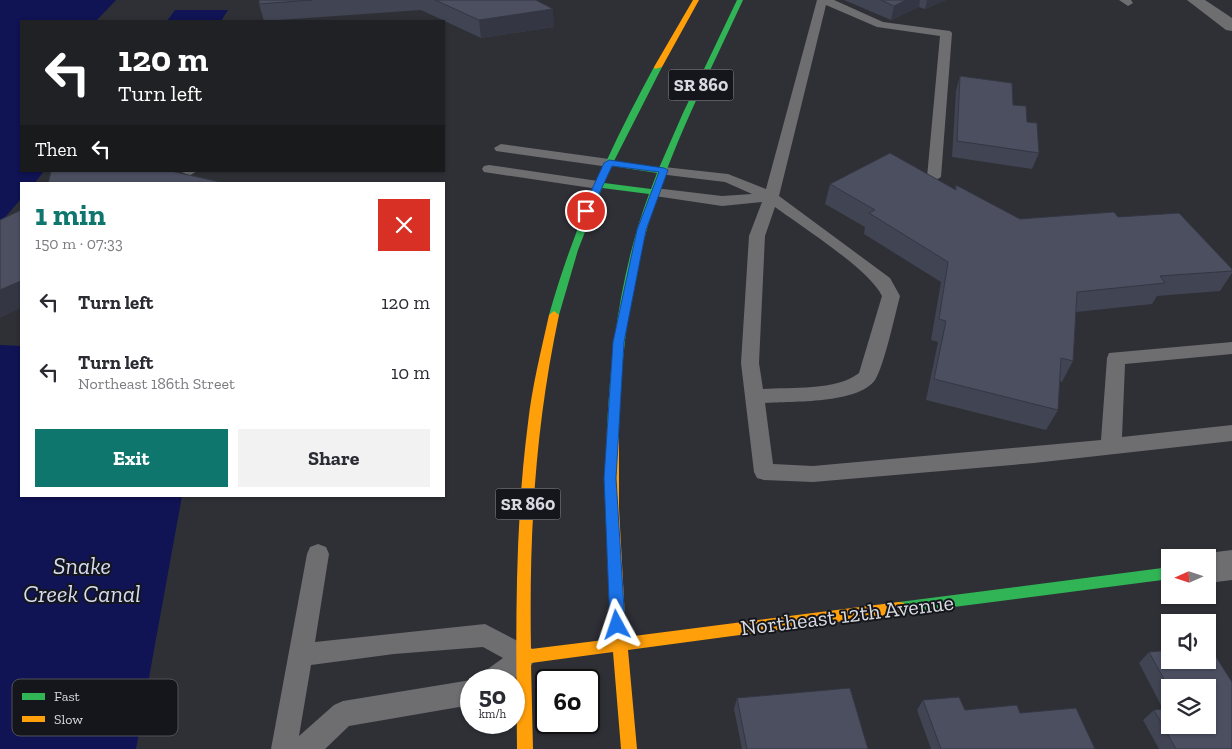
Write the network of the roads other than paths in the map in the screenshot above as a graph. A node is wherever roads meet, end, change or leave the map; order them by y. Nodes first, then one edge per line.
1 (696, 0) edge
2 (740, 0) edge
3 (824, 0) edge
4 (1195, 0) edge
5 (1232, 26) edge
6 (500, 148) dead end
7 (609, 163) junction
8 (489, 169) dead end
9 (664, 170) junction
10 (934, 177) edge
11 (598, 185) junction
12 (655, 192) junction
13 (776, 200) junction
14 (1232, 348) edge
15 (754, 396) junction
16 (1232, 433) edge
17 (1111, 446) junction
18 (318, 554) dead end
19 (1232, 565) edge
20 (1216, 567) edge
21 (1161, 574) edge
22 (619, 644) junction
23 (301, 655) junction
24 (524, 657) junction
25 (508, 669) edge
26 (460, 695) edge
27 (284, 749) edge
28 (305, 749) edge
29 (525, 749) edge
30 (629, 749) edge

1 - 7 main road, SR 860
2 - 9 main road, SR 860
3 - 10 lane
3 - 13 lane
4 - 5 street
6 - 7 lane
7 - 9 main road
7 - 11 main road, SR 860
8 - 11 lane
9 - 12 main road, SR 860
9 - 13 lane
11 - 12 main road
11 - 24 main road, SR 860
12 - 13 lane
12 - 22 main road, SR 860
13 - 15 lane
13 - 15 lane
14 - 17 lane
15 - 17 lane
16 - 17 lane
18 - 23 lane
19 - 20 street
21 - 22 main road, Northeast 12th Avenue
22 - 24 main road, Northeast 12th Avenue
22 - 30 main road, SR 860
23 - 24 lane
23 - 27 lane
24 - 25 lane
24 - 29 main road, SR 860
26 - 28 lane

